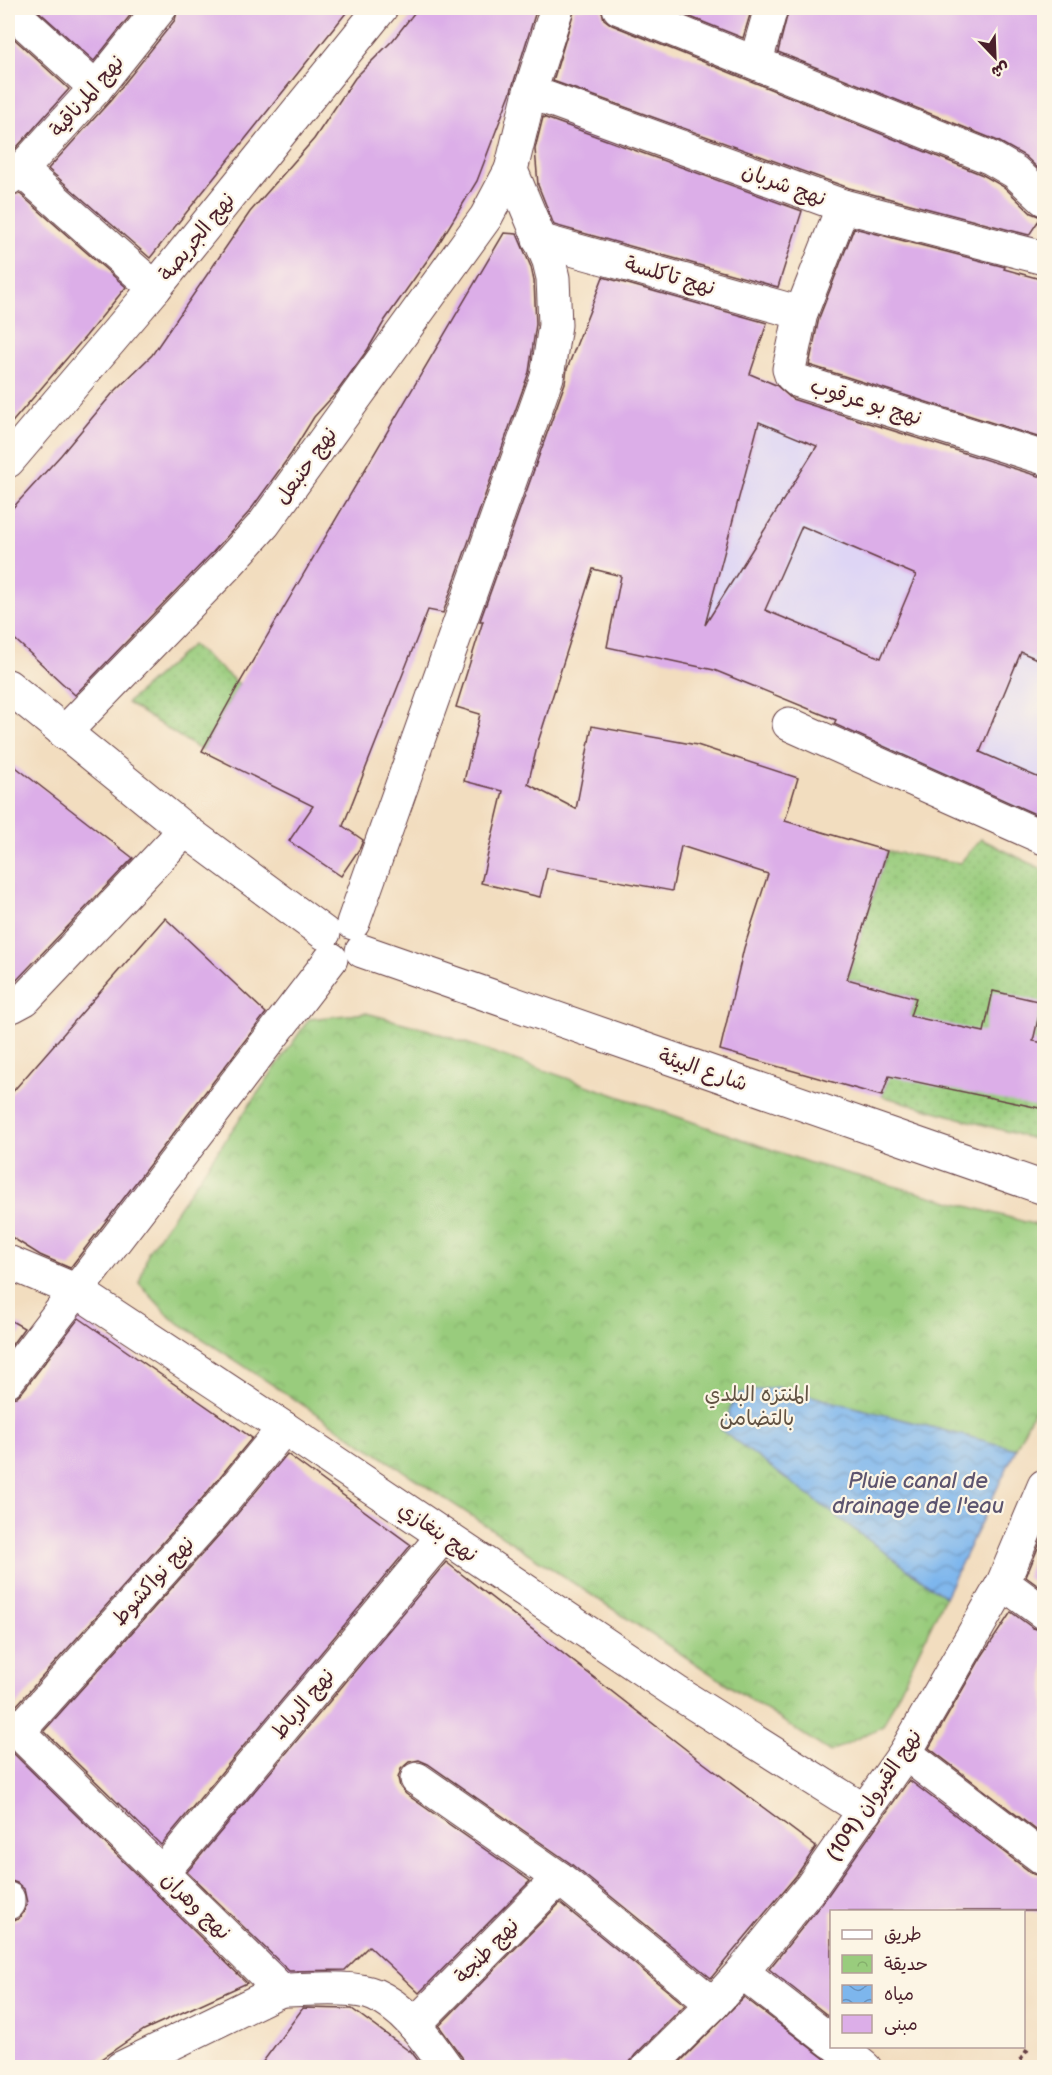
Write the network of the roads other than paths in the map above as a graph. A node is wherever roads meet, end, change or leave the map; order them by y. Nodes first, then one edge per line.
1 (8, 8) edge
2 (160, 8) edge
3 (381, 8) edge
4 (557, 8) edge
5 (619, 8) edge
6 (771, 8) edge
7 (756, 61) junction
8 (96, 88) junction
9 (530, 92) junction
10 (512, 170) junction
11 (14, 174) edge
12 (1044, 199) edge
13 (843, 206) junction
14 (539, 240) junction
15 (1044, 258) edge
16 (155, 288) junction
17 (801, 313) junction
18 (1044, 458) edge
19 (8, 461) edge
20 (8, 686) edge
21 (789, 724) dead end
22 (63, 733) junction
23 (185, 830) junction
24 (1044, 838) edge
25 (343, 942) junction
26 (8, 1006) edge
27 (1044, 1188) edge
28 (8, 1262) edge
29 (77, 1291) junction
30 (8, 1380) edge
31 (284, 1428) junction
32 (1044, 1486) edge
33 (443, 1536) junction
34 (1003, 1583) junction
35 (1044, 1613) edge
36 (13, 1726) edge
37 (905, 1753) junction
38 (417, 1779) dead end
39 (865, 1811) junction
40 (1044, 1859) edge
41 (162, 1873) junction
42 (559, 1878) junction
43 (742, 1972) junction
44 (281, 1990) junction
45 (713, 2004) junction
46 (414, 2025) junction
47 (830, 2041) edge
48 (841, 2048) edge
49 (121, 2067) edge
50 (447, 2067) edge
51 (648, 2067) edge
52 (865, 2067) edge

1 - 8 street
2 - 8 street, نهج المرناقية
3 - 16 street, نهج الجريصة
4 - 9 street, نهج حنبعل
5 - 7 street
6 - 7 street
7 - 12 street
8 - 11 street, نهج المرناقية
9 - 10 street, نهج حنبعل
9 - 13 street, نهج شربان
10 - 14 street
10 - 22 street, نهج حنبعل
11 - 16 street
13 - 15 street, نهج شربان
13 - 17 street, نهج بو عرقوب
14 - 17 street, نهج تاكلسة
14 - 25 street
16 - 19 street, نهج الجريصة
17 - 18 street, نهج بو عرقوب
20 - 22 street, شارع البيئة
21 - 24 street
22 - 23 street, شارع البيئة
23 - 25 street, شارع البيئة
23 - 26 street
25 - 27 street, شارع البيئة
25 - 29 street
28 - 29 street, نهج بنغازي
29 - 30 street
29 - 31 street, نهج بنغازي
31 - 33 street, نهج بنغازي
31 - 36 street, نهج نواكشوط
32 - 34 street, نهج القيروان (109)
33 - 39 street, نهج بنغازي
33 - 41 street, نهج الرباط
34 - 35 street
34 - 37 street, نهج القيروان (109)
36 - 41 street, نهج وهران
37 - 39 street, نهج القيروان (109)
37 - 40 street
38 - 42 street
39 - 43 street, نهج القيروان (109)
41 - 44 street, نهج وهران
42 - 45 street
42 - 46 street, نهج طنجة
43 - 45 street, نهج القيروان (109)
43 - 47 street
44 - 46 street
44 - 49 street
45 - 51 street, نهج القيروان (109)
46 - 50 street
48 - 52 street

